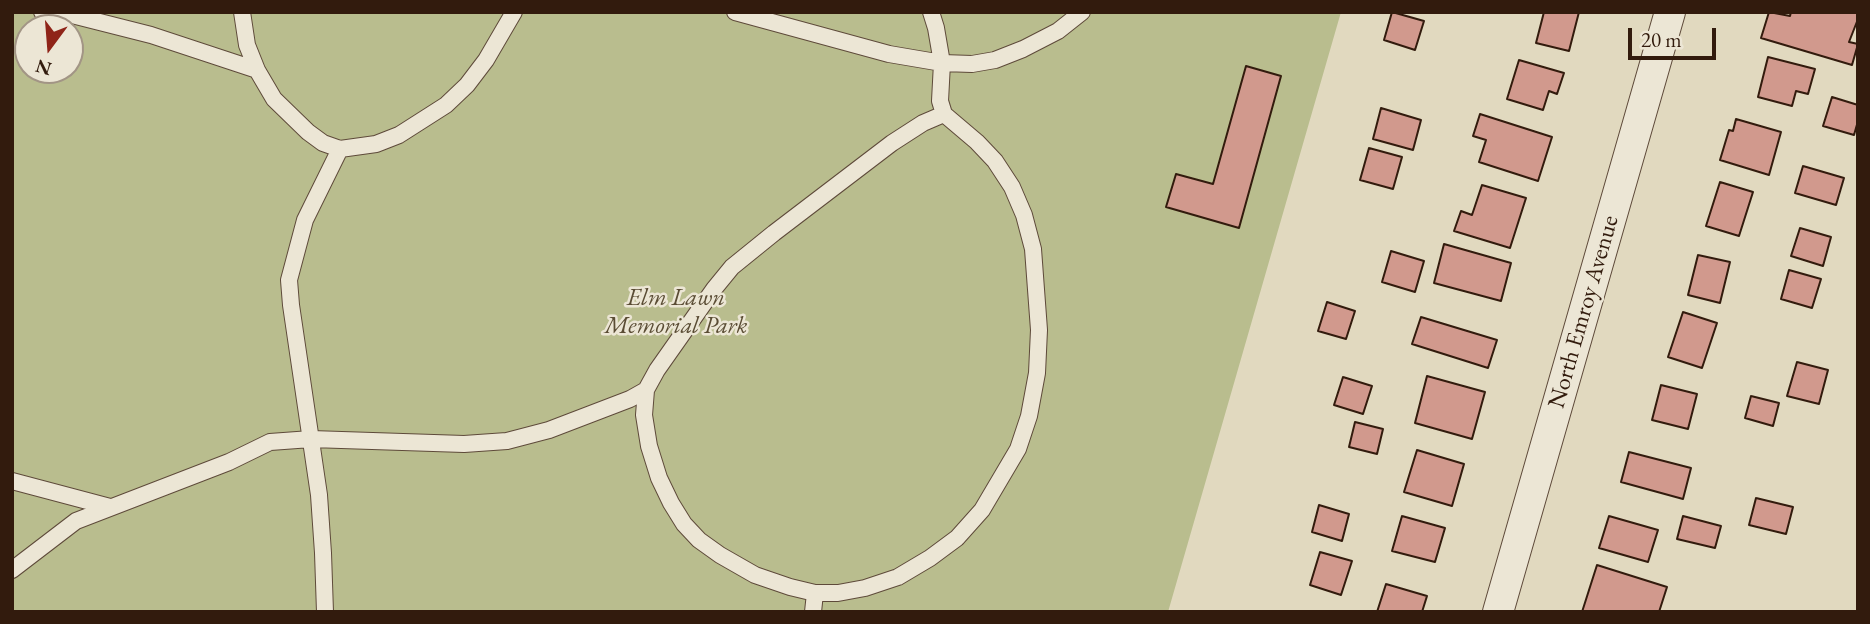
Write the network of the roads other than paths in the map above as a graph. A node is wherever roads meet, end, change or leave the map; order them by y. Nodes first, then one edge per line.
1 (42, 12) edge
2 (242, 12) edge
3 (514, 12) edge
4 (735, 12) edge
5 (932, 12) edge
6 (1082, 12) edge
7 (1670, 12) edge
8 (942, 63) junction
9 (257, 70) junction
10 (944, 114) junction
11 (340, 149) junction
12 (646, 390) junction
13 (311, 439) junction
14 (12, 481) edge
15 (110, 507) junction
16 (12, 570) edge
17 (815, 593) junction
18 (325, 612) edge
19 (813, 612) edge
20 (1498, 612) edge

1 - 9 lane
2 - 9 lane
3 - 11 lane
4 - 8 lane
5 - 8 lane
6 - 8 lane
7 - 20 street, North Emroy Avenue
8 - 10 lane
9 - 11 lane
10 - 12 lane
10 - 17 lane
11 - 13 lane
12 - 13 lane
12 - 17 lane
13 - 15 lane
13 - 18 lane
14 - 15 lane
15 - 16 lane
17 - 19 lane

